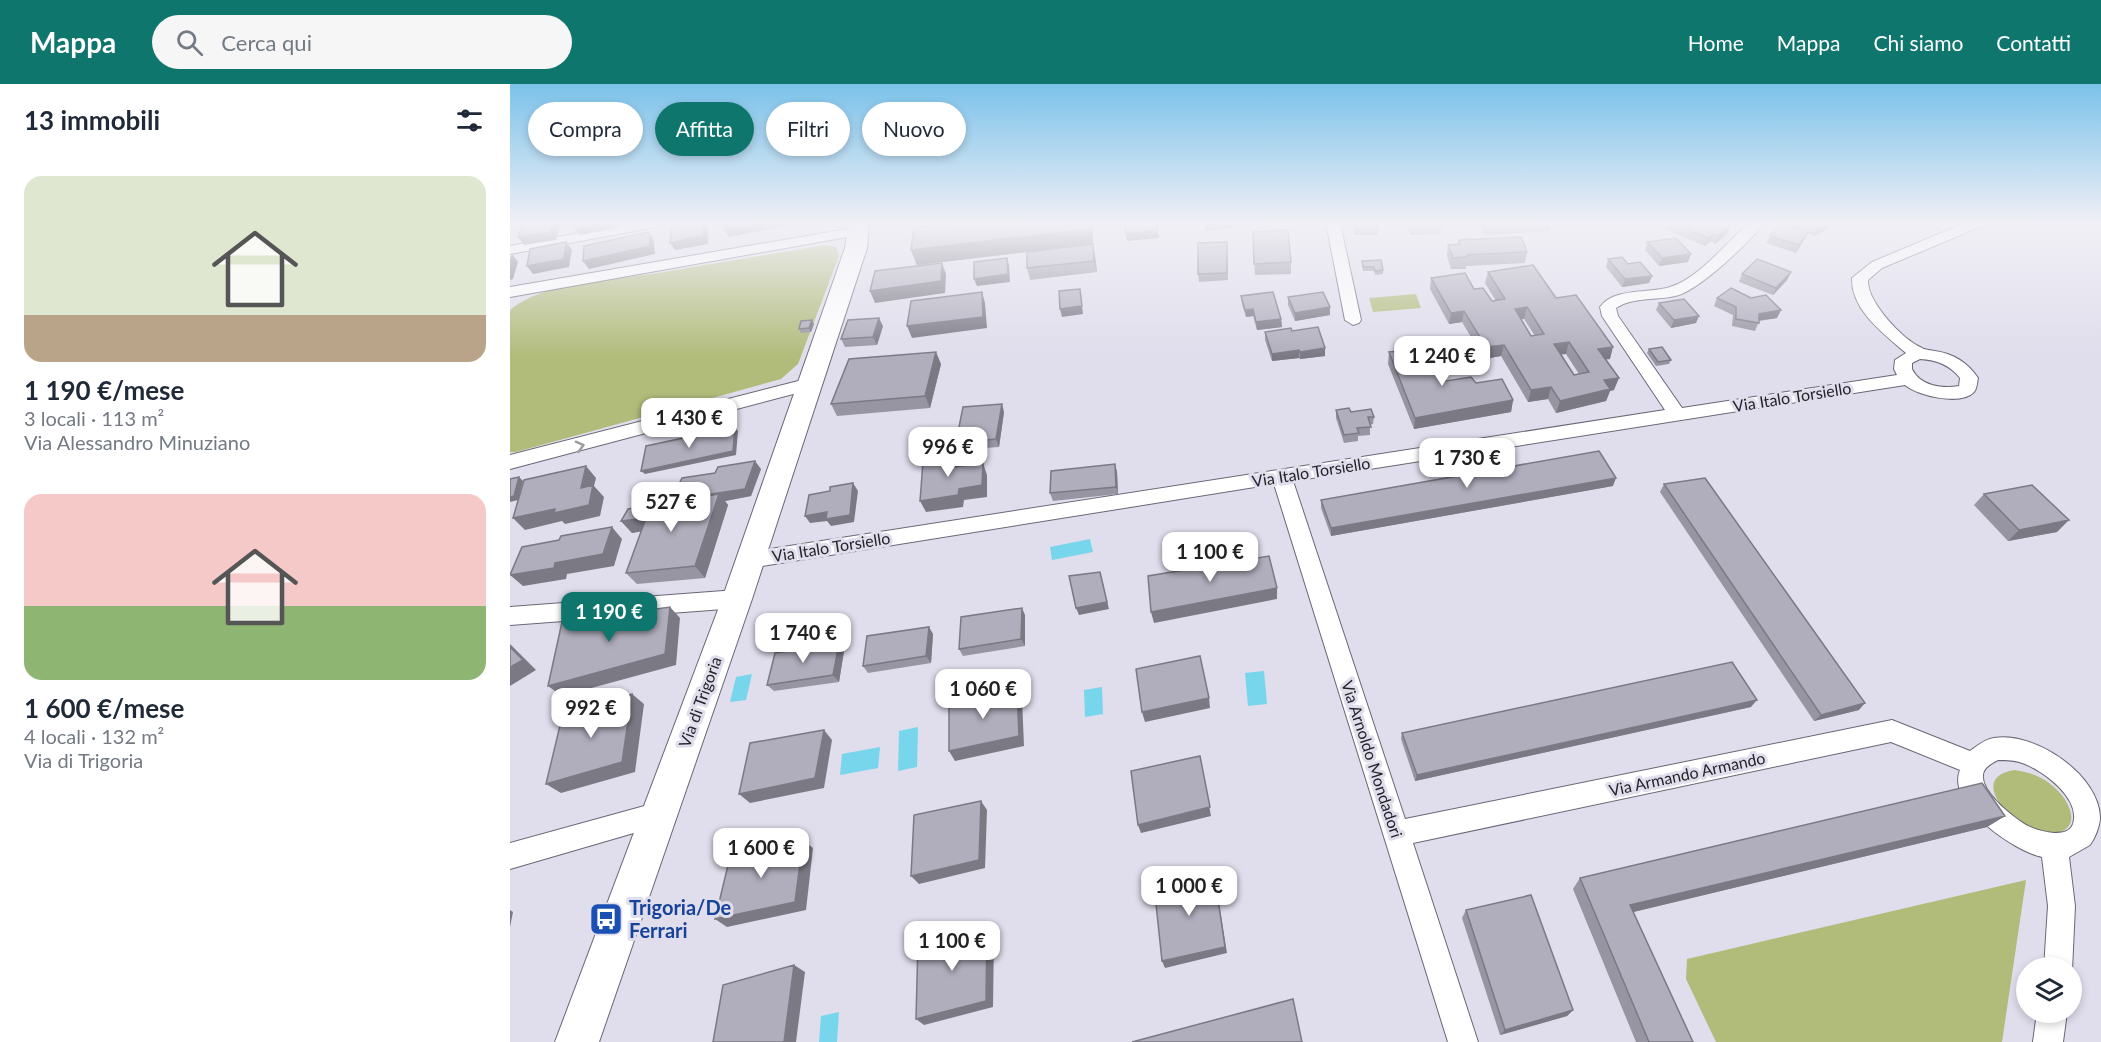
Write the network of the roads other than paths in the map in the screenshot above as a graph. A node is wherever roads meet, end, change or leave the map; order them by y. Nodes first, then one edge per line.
1 (640, 268) edge
2 (849, 268) edge
3 (1343, 268) edge
4 (1706, 268) edge
5 (1873, 268) edge
6 (542, 286) junction
7 (510, 292) edge
8 (510, 304) edge
9 (1353, 320) dead end
10 (1918, 354) junction
11 (1909, 379) junction
12 (810, 384) junction
13 (1677, 414) junction
14 (510, 462) edge
15 (1282, 477) junction
16 (750, 560) junction
17 (737, 599) junction
18 (510, 616) edge
19 (1973, 764) junction
20 (659, 814) junction
21 (1396, 834) junction
22 (2053, 846) junction
23 (510, 856) edge
24 (2059, 957) edge
25 (2051, 1023) edge
26 (577, 1042) edge
27 (1463, 1042) edge
28 (2048, 1042) edge

1 - 6 street
2 - 12 street, Via di Trigoria
3 - 9 street
4 - 13 street
5 - 10 street
6 - 7 street
6 - 8 street
10 - 11 street
10 - 11 street
11 - 13 street, Via Italo Torsiello
14 -> 12 street
12 - 16 street, Via di Trigoria
13 - 15 street, Via Italo Torsiello
15 - 16 street, Via Italo Torsiello
15 - 21 street, Via Arnoldo Mondadori
16 - 17 street, Via di Trigoria
17 - 18 street
17 - 20 street, Via di Trigoria
19 - 21 street, Via Armando Armando
19 - 22 street
19 - 22 street
20 - 23 street
20 - 26 street, Via di Trigoria
21 - 27 street, Via Arnoldo Mondadori
22 - 24 street
25 - 28 street

